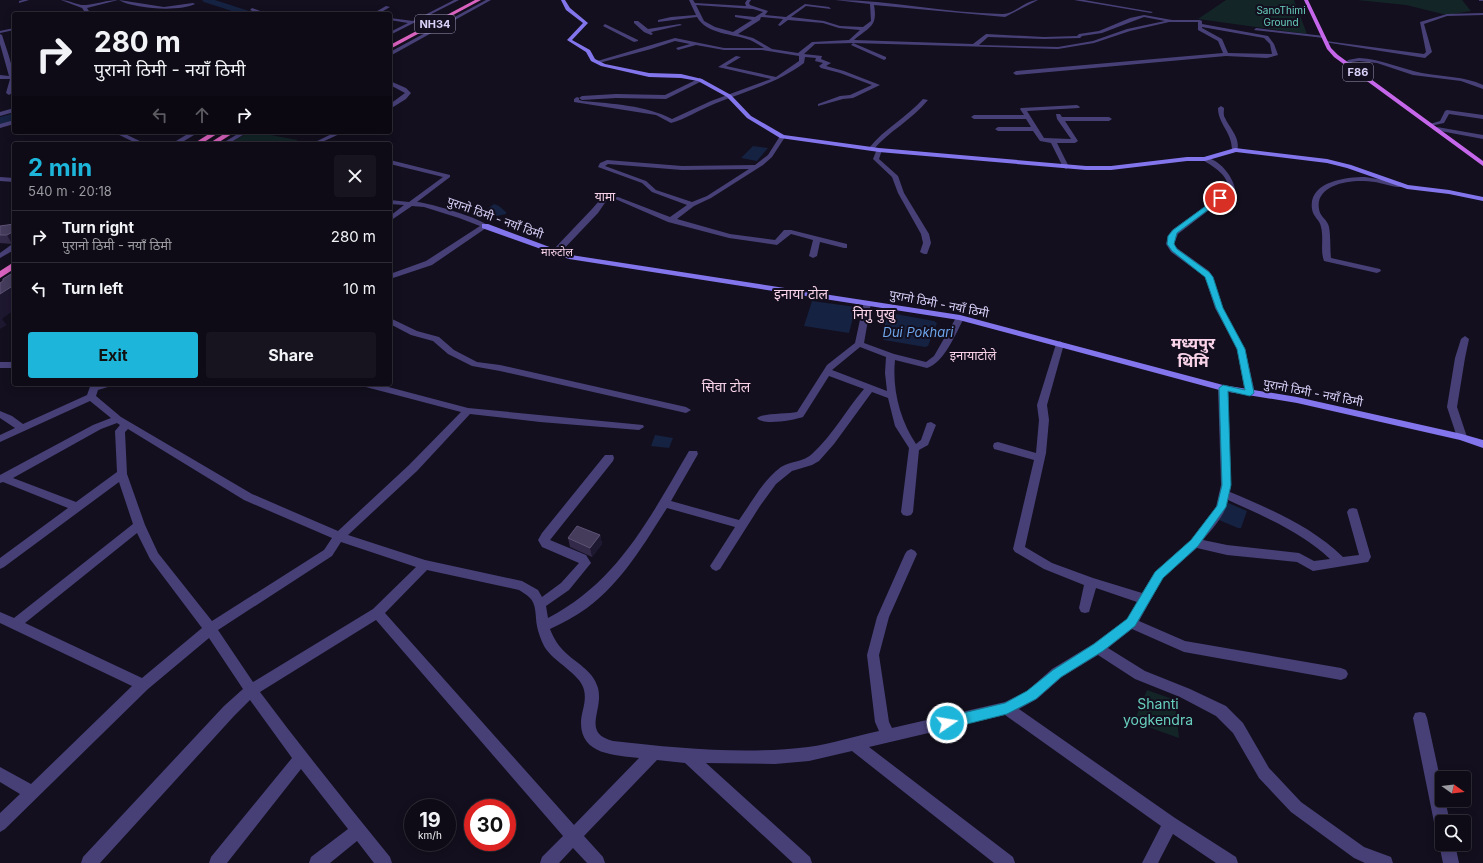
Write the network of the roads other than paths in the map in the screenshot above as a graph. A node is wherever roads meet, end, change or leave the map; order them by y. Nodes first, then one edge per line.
1 (27, 0) edge
2 (63, 0) edge
3 (116, 0) edge
4 (121, 0) edge
5 (139, 0) edge
6 (457, 0) edge
7 (466, 0) edge
8 (479, 0) edge
9 (489, 0) edge
10 (563, 0) edge
11 (749, 0) edge
12 (837, 0) edge
13 (1036, 0) edge
14 (1076, 0) edge
15 (1306, 0) edge
16 (168, 1) dead end
17 (21, 2) dead end
18 (129, 2) junction
19 (693, 2) edge
20 (872, 3) junction
21 (193, 4) dead end
22 (182, 6) junction
23 (84, 7) junction
24 (388, 7) dead end
25 (754, 8) junction
26 (829, 8) dead end
27 (252, 9) dead end
28 (86, 12) edge
29 (259, 12) edge
30 (378, 12) edge
31 (1483, 14) edge
32 (699, 16) junction
33 (736, 16) dead end
34 (760, 17) junction
35 (786, 18) junction
36 (392, 19) edge
37 (660, 21) dead end
38 (1172, 21) junction
39 (413, 22) junction
40 (636, 22) dead end
41 (1200, 23) junction
42 (605, 25) dead end
43 (680, 25) dead end
44 (780, 25) dead end
45 (12, 29) edge
46 (865, 29) junction
47 (646, 31) junction
48 (0, 32) edge
49 (392, 33) edge
50 (734, 34) junction
51 (0, 36) edge
52 (655, 36) dead end
53 (392, 40) edge
54 (1325, 40) junction
55 (636, 41) dead end
56 (850, 41) junction
57 (697, 43) junction
58 (392, 46) edge
59 (974, 46) junction
60 (678, 49) dead end
61 (772, 50) junction
62 (392, 53) edge
63 (801, 54) junction
64 (1226, 54) junction
65 (1336, 56) junction
66 (738, 57) dead end
67 (884, 58) dead end
68 (1354, 60) junction
69 (597, 62) junction
70 (1348, 65) junction
71 (12, 73) edge
72 (1016, 73) dead end
73 (0, 77) edge
74 (12, 77) edge
75 (775, 78) junction
76 (700, 80) junction
77 (12, 81) edge
78 (392, 84) edge
79 (1483, 87) edge
80 (9, 93) edge
81 (728, 96) junction
82 (925, 100) dead end
83 (820, 105) dead end
84 (392, 106) edge
85 (1077, 107) dead end
86 (1222, 108) dead end
87 (12, 111) edge
88 (0, 114) edge
89 (974, 116) dead end
90 (1028, 117) junction
91 (1483, 117) edge
92 (1109, 119) dead end
93 (12, 123) edge
94 (0, 126) edge
95 (1435, 127) junction
96 (998, 129) dead end
97 (1035, 129) junction
98 (120, 134) edge
99 (192, 134) edge
100 (214, 134) edge
101 (228, 134) edge
102 (242, 134) edge
103 (336, 134) edge
104 (782, 137) junction
105 (1483, 137) edge
106 (1053, 141) junction
107 (138, 142) edge
108 (178, 142) edge
109 (200, 142) edge
110 (214, 142) edge
111 (228, 142) edge
112 (318, 142) edge
113 (871, 149) junction
114 (879, 150) junction
115 (1235, 150) junction
116 (1205, 159) junction
117 (392, 162) edge
118 (1483, 164) edge
119 (1066, 166) junction
120 (755, 167) junction
121 (0, 180) edge
122 (12, 180) edge
123 (1402, 185) junction
124 (608, 194) dead end
125 (616, 198) dead end
126 (1483, 199) edge
127 (392, 202) edge
128 (410, 204) junction
129 (692, 205) junction
130 (392, 218) edge
131 (671, 220) junction
132 (485, 226) junction
133 (817, 239) junction
134 (844, 246) dead end
135 (12, 248) edge
136 (556, 252) junction
137 (924, 252) dead end
138 (0, 256) edge
139 (812, 256) dead end
140 (12, 266) edge
141 (1377, 271) dead end
142 (0, 275) edge
143 (392, 276) edge
144 (868, 303) junction
145 (960, 318) junction
146 (392, 322) edge
147 (1466, 339) dead end
148 (859, 344) junction
149 (1060, 344) junction
150 (891, 356) junction
151 (0, 365) edge
152 (12, 365) edge
153 (828, 372) junction
154 (103, 386) edge
155 (373, 386) edge
156 (870, 388) junction
157 (1223, 388) junction
158 (94, 390) edge
159 (1250, 393) junction
160 (892, 396) junction
161 (686, 410) dead end
162 (468, 411) junction
163 (0, 414) edge
164 (762, 418) dead end
165 (122, 422) junction
166 (931, 425) dead end
167 (639, 427) dead end
168 (22, 429) junction
169 (1462, 437) junction
170 (0, 439) edge
171 (1483, 444) edge
172 (998, 446) dead end
173 (914, 448) junction
174 (693, 454) dead end
175 (609, 458) dead end
176 (1040, 458) junction
177 (122, 474) junction
178 (2, 478) edge
179 (1224, 494) junction
180 (664, 503) junction
181 (78, 506) junction
182 (907, 512) dead end
183 (1353, 512) dead end
184 (139, 525) junction
185 (742, 525) junction
186 (339, 536) junction
187 (1194, 543) junction
188 (911, 554) dead end
189 (1340, 562) junction
190 (0, 564) edge
191 (425, 565) junction
192 (716, 566) dead end
193 (1091, 582) junction
194 (1145, 599) junction
195 (540, 604) junction
196 (1085, 608) dead end
197 (378, 614) junction
198 (0, 617) edge
199 (1131, 623) junction
200 (15, 624) junction
201 (543, 627) junction
202 (210, 628) junction
203 (1098, 648) junction
204 (1341, 674) dead end
205 (143, 684) junction
206 (251, 690) junction
207 (1007, 708) junction
208 (1420, 718) dead end
209 (888, 736) junction
210 (854, 744) junction
211 (654, 752) junction
212 (688, 756) junction
213 (301, 758) junction
214 (0, 774) edge
215 (33, 792) junction
216 (1441, 815) edge
217 (1170, 823) junction
218 (0, 824) edge
219 (359, 830) junction
220 (574, 838) junction
221 (1448, 851) edge
222 (89, 863) edge
223 (217, 863) edge
224 (317, 863) edge
225 (384, 863) edge
226 (548, 863) edge
227 (597, 863) edge
228 (804, 863) edge
229 (1007, 863) edge
230 (1150, 863) edge
231 (1230, 863) edge
232 (1385, 863) edge
233 (1451, 863) edge

1 - 17 street
2 - 23 street
3 - 23 street
4 - 18 street
5 - 18 street
6 - 39 street
7 - 53 highway, NH34
8 - 58 highway, NH34
9 - 62 street
10 - 69 main road
11 - 25 street
12 - 20 street
13 - 20 street
14 - 41 street
15 - 54 main road, F86
16 - 22 street
18 - 22 street
19 - 25 street
19 - 32 street
20 - 46 street
21 - 22 street
23 - 28 street
24 - 30 street
25 - 34 street
26 - 35 street
27 - 29 street
31 - 54 street
32 - 37 street
32 - 50 street
33 - 34 street
34 - 35 street
34 - 50 street
35 - 44 street
35 - 46 street
36 - 39 street
38 - 41 street
38 - 59 street
38 - 59 street
39 - 49 street
40 - 47 street
41 - 54 street
41 - 64 street
41 - 64 street
42 - 55 street
43 - 47 street
45 - 48 street
46 - 56 street
47 - 52 street
50 - 61 street
51 - 71 street
54 - 65 main road, F86
56 - 59 street
56 - 63 street
56 - 67 street
57 - 60 street
57 - 61 street
57 - 69 street
61 - 63 street
63 - 75 street
63 - 83 street
64 - 72 street
65 - 68 street
65 - 70 main road, F86
66 - 75 street
68 - 70 street
68 - 79 street
69 - 76 main road
70 - 95 main road, F86
73 - 74 street
75 - 81 street
76 - 81 main road
76 - 81 street
77 - 80 street
78 - 84 street
81 - 104 main road
82 - 113 street
85 - 90 street
86 - 115 street
87 - 88 street
89 - 90 street
90 - 97 street
91 - 95 street
92 - 106 street
93 - 94 street
95 - 105 street
95 - 118 main road, F86
96 - 97 street
97 - 106 street
98 - 107 street
99 - 108 street
100 - 109 highway
101 - 110 highway
102 - 111 street
103 - 112 street
104 - 113 main road
104 - 120 street
106 - 119 street
113 - 114 main road
114 - 119 main road
114 - 137 street
115 - 116 main road
115 - 123 main road
116 - 119 main road
116 - 159 street
117 - 128 street
120 - 129 street
120 - 129 street
121 - 122 street
123 - 126 main road
123 - 141 street
124 - 136 street
125 - 131 street
127 - 128 street, पुरानो ठिमी - नयाँ ठिमी
128 - 130 street
128 - 132 street, पुरानो ठिमी - नयाँ ठिमी
129 - 131 street
131 - 133 street
132 - 136 main road, पुरानो ठिमी - नयाँ ठिमी
132 - 143 street
133 - 134 street
133 - 139 street
135 - 138 street
136 - 144 main road, पुरानो ठिमी - नयाँ ठिमी
140 - 142 highway
144 - 145 main road, पुरानो ठिमी - नयाँ ठिमी
144 - 148 street
145 - 149 main road, पुरानो ठिमी - नयाँ ठिमी
145 - 150 street
146 - 161 street
147 - 169 street
148 - 150 street
148 - 153 street
149 - 157 main road, पुरानो ठिमी - नयाँ ठिमी
149 - 176 street
150 - 160 street
151 - 152 street
153 - 156 street
153 - 164 street
154 - 158 street
155 - 162 street
156 - 160 street
156 - 185 street
157 - 159 main road, पुरानो ठिमी - नयाँ ठिमी
157 - 179 street
158 - 165 street
158 - 168 street
159 - 169 main road, पुरानो ठिमी - नयाँ ठिमी
160 - 173 street
162 - 167 street
162 - 186 street
163 - 168 street
165 - 177 street
165 - 178 street
165 - 186 street
166 - 173 street
168 - 170 street
169 - 171 main road, पुरानो ठिमी - नयाँ ठिमी
172 - 176 street
173 - 182 street
174 - 180 street
175 - 195 street
176 - 193 street
177 - 181 street
177 - 184 street
178 - 181 street
179 - 187 street
179 - 189 street
180 - 185 street
180 - 201 street
181 - 190 street
183 - 189 street
184 - 200 street
184 - 202 street
185 - 192 street
186 - 191 street
186 - 202 street
187 - 189 street
187 - 194 street
188 - 209 street
191 - 195 street
191 - 197 street
193 - 194 street
193 - 196 street
194 - 199 street
195 - 201 street
197 - 206 street
197 - 220 street
198 - 200 street
199 - 203 street
199 - 204 street
200 - 205 street
201 - 211 street
202 - 205 street
202 - 206 street
203 - 207 street
203 - 232 street
205 - 215 street
206 - 213 street
206 - 222 street
207 - 209 street
207 - 217 street
208 - 216 street
209 - 210 street
210 - 212 street
210 - 229 street
211 - 212 street
211 - 220 street
212 - 228 street
213 - 219 street
213 - 223 street
214 - 215 street
215 - 218 street
217 - 230 street
217 - 231 street
219 - 224 street
219 - 225 street
220 - 226 street
220 - 227 street
221 - 233 street

